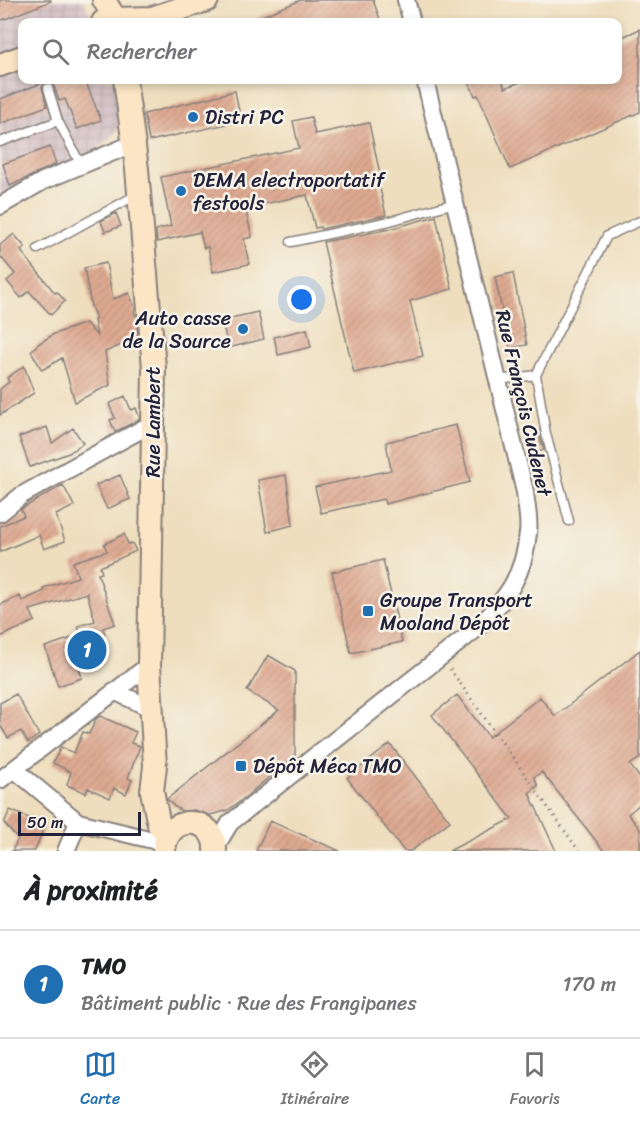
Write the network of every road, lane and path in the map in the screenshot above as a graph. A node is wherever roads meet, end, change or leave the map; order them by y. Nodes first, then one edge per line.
1 (146, 0) edge
2 (207, 0) edge
3 (406, 0) edge
4 (110, 17) edge
5 (411, 18) edge
6 (18, 58) edge
7 (0, 65) edge
8 (126, 84) edge
9 (426, 84) edge
10 (48, 88) dead end
11 (58, 121) junction
12 (0, 142) edge
13 (135, 143) junction
14 (81, 165) junction
15 (139, 193) junction
16 (455, 203) junction
17 (0, 206) edge
18 (640, 221) edge
19 (291, 242) dead end
20 (38, 249) dead end
21 (536, 375) junction
22 (498, 380) junction
23 (153, 427) junction
24 (0, 513) edge
25 (569, 521) dead end
26 (441, 657) junction
27 (149, 664) junction
28 (114, 692) junction
29 (152, 709) junction
30 (14, 769) junction
31 (0, 780) edge
32 (78, 822) junction
33 (231, 823) junction
34 (176, 835) edge
35 (215, 849) edge
36 (66, 851) edge
37 (579, 851) edge

1 - 4 street
2 - 4 street
3 - 5 street
6 - 7 street
8 - 13 street, Rue Lambert
9 - 16 street, Rue François Cudenet
10 - 11 lane
11 - 12 lane
11 - 14 lane
13 - 14 street
13 - 15 street, Rue Lambert
14 - 17 street
15 - 20 lane
15 - 23 street, Rue Lambert
16 - 19 lane
16 - 22 street, Rue François Cudenet
18 - 21 lane
21 - 22 lane
21 - 25 lane
22 - 26 street, Rue François Cudenet
23 - 24 street
23 - 27 street, Rue Lambert
26 - 33 street, Rue François Cudenet
26 - 37 path
27 - 28 street
27 - 29 street, Rue Lambert
28 - 29 street
28 - 30 street
29 - 34 street, Rue Lambert
30 - 31 street
30 - 32 street
32 - 34 street
32 - 36 street
33 - 34 street
33 - 35 street, Rue François Cudenet
34 - 35 street, Rue Lambert

